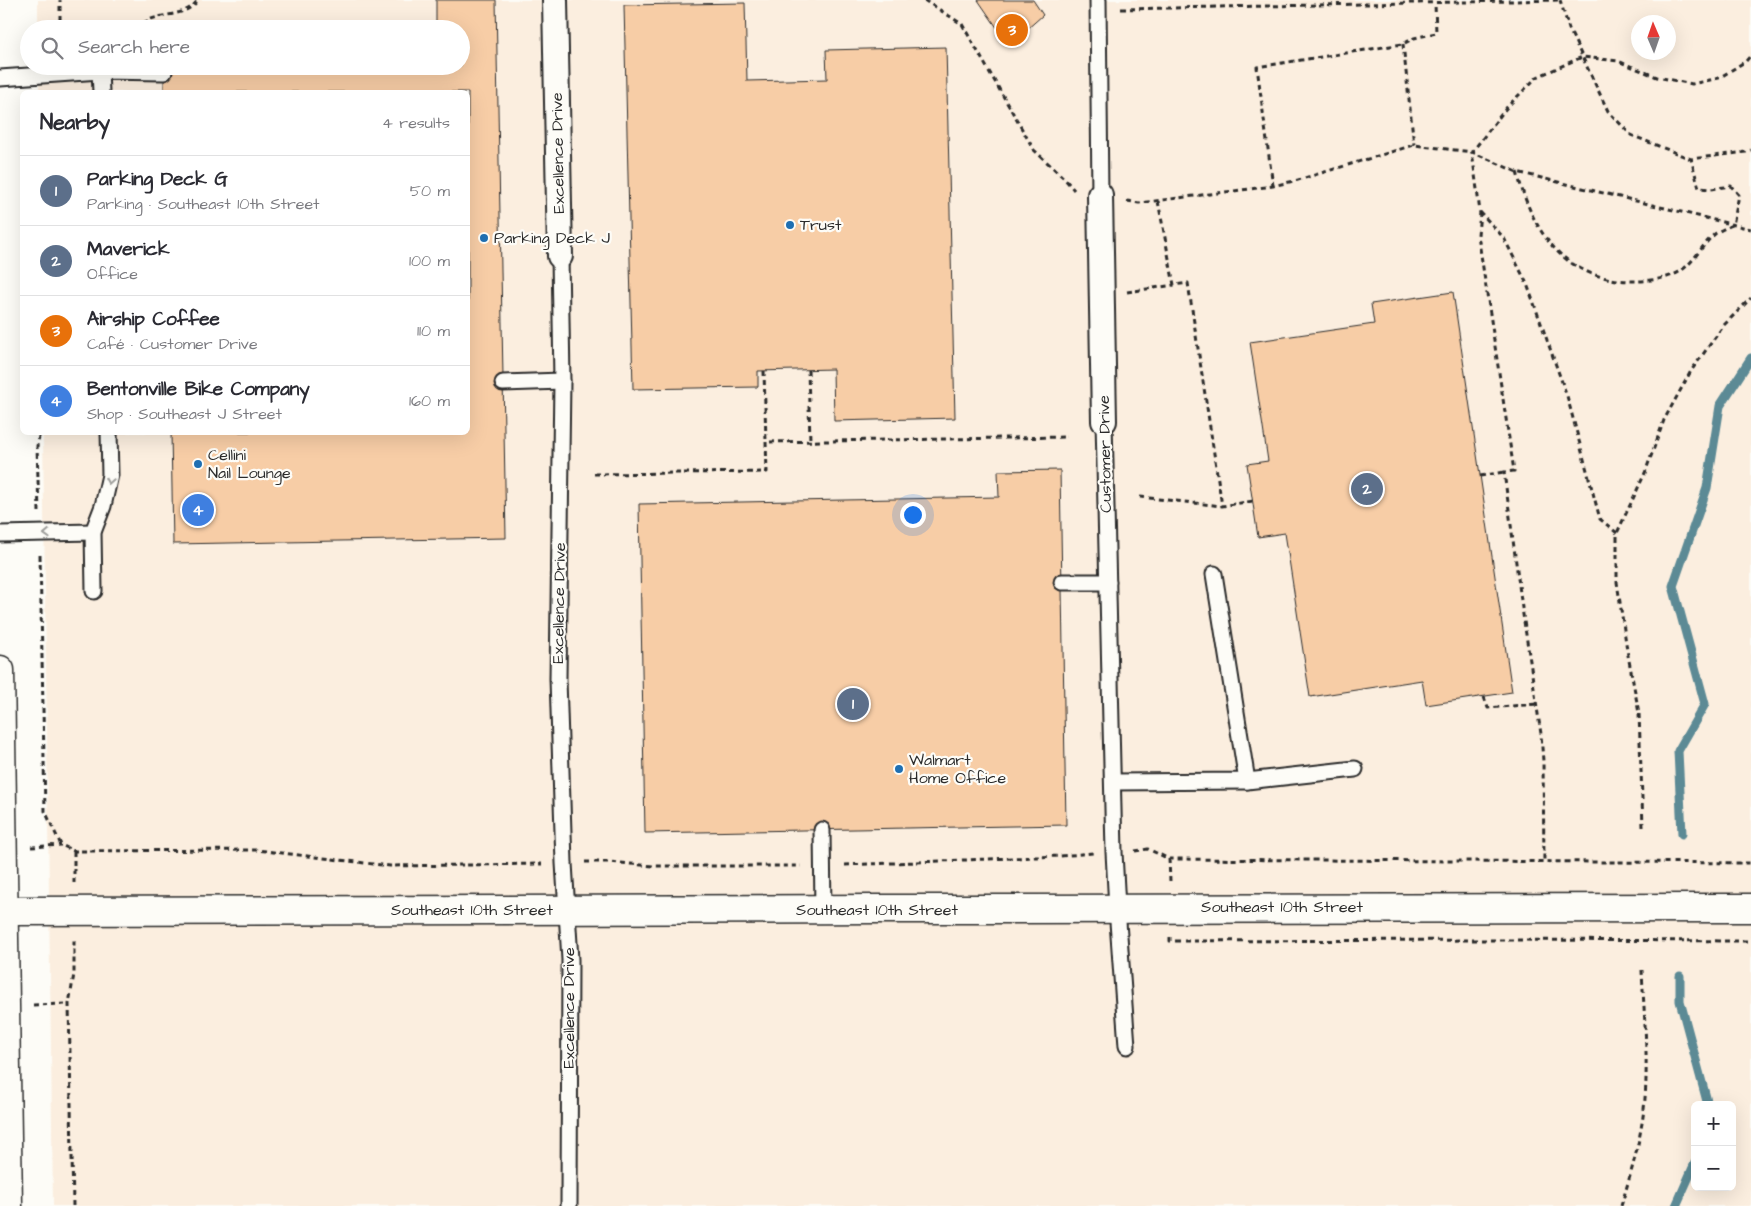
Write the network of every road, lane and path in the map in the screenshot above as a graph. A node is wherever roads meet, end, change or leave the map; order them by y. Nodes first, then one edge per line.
1 (60, 0) edge
2 (198, 0) edge
3 (555, 0) edge
4 (924, 0) edge
5 (1516, 0) edge
6 (1560, 0) edge
7 (1435, 3) junction
8 (1098, 5) edge
9 (60, 20) edge
10 (146, 20) edge
11 (1403, 44) junction
12 (1751, 55) edge
13 (1582, 57) junction
14 (50, 75) edge
15 (100, 75) edge
16 (0, 78) edge
17 (101, 90) edge
18 (1414, 145) junction
19 (1751, 150) edge
20 (1472, 152) junction
21 (1691, 158) junction
22 (1517, 172) junction
23 (1273, 186) junction
24 (1100, 195) junction
25 (1158, 201) junction
26 (1480, 212) junction
27 (1733, 224) junction
28 (1751, 229) edge
29 (560, 256) joint
30 (1174, 286) junction
31 (1102, 296) junction
32 (1751, 298) edge
33 (808, 370) dead end
34 (764, 371) dead end
35 (562, 380) junction
36 (503, 383) dead end
37 (1104, 421) joint
38 (39, 435) edge
39 (109, 435) edge
40 (1067, 437) dead end
41 (810, 441) junction
42 (766, 442) junction
43 (1504, 472) junction
44 (594, 474) dead end
45 (1480, 476) dead end
46 (1140, 497) dead end
47 (1253, 502) dead end
48 (1222, 506) junction
49 (93, 532) junction
50 (1617, 533) junction
51 (0, 534) edge
52 (40, 534) junction
53 (1214, 574) dead end
54 (1062, 582) dead end
55 (1108, 582) junction
56 (94, 591) dead end
57 (0, 670) edge
58 (1484, 697) dead end
59 (1537, 704) junction
60 (1355, 769) dead end
61 (1247, 781) junction
62 (1113, 782) junction
63 (1643, 826) dead end
64 (822, 830) dead end
65 (61, 845) junction
66 (41, 846) dead end
67 (74, 851) junction
68 (1135, 851) dead end
69 (1544, 862) junction
70 (1751, 862) edge
71 (526, 865) dead end
72 (74, 869) dead end
73 (1117, 908) junction
74 (1751, 908) edge
75 (566, 909) junction
76 (823, 910) junction
77 (3, 911) junction
78 (1170, 935) dead end
79 (1751, 941) edge
80 (74, 959) dead end
81 (1642, 970) dead end
82 (69, 1004) junction
83 (50, 1005) dead end
84 (1127, 1046) dead end
85 (8, 1206) edge
86 (73, 1206) edge
87 (569, 1206) edge
88 (1621, 1206) edge

1 - 9 path
2 - 10 path
3 - 29 street, Excellence Drive
4 - 24 path
5 - 6 path
5 - 7 path
6 - 13 path
7 - 8 path
7 - 11 path
8 - 24 lane, Customer Drive
11 - 18 path
11 - 23 path
12 - 13 path
13 - 20 path
13 - 21 path
14 - 16 lane
15 - 17 lane
18 - 20 path
18 - 23 path
19 - 21 path
20 - 22 path
20 - 26 path
21 - 27 path
22 - 27 path
22 - 27 path
23 - 25 path
24 - 25 path
24 - 31 street, Customer Drive
25 - 30 path
26 - 43 path
26 - 50 path
27 - 28 path
29 - 35 lane, Excellence Drive
30 - 31 path
30 - 48 path
31 - 37 street, Customer Drive
32 - 50 path
33 - 41 path
34 - 42 path
35 - 36 lane
35 - 75 lane, Excellence Drive
37 - 55 lane, Customer Drive
38 - 52 path
39 -> 49 lane
40 - 41 path
41 - 42 path
42 - 44 path
43 - 45 path
43 - 59 path
46 - 48 path
47 - 48 path
49 -> 52 lane
49 - 56 lane
50 - 63 path
51 - 52 lane
52 - 65 path
53 - 61 lane
54 - 55 lane
55 - 62 lane, Customer Drive
57 - 77 street
58 - 59 path
59 - 69 path
60 - 61 lane
61 - 62 lane
62 - 73 lane, Customer Drive
64 - 76 lane
65 - 66 path
65 - 67 path
67 - 71 path
67 - 72 path
68 - 69 path
69 - 70 path
73 - 74 street, Southeast 10th Street
73 - 76 street, Southeast 10th Street
73 - 84 lane, Customer Drive
75 - 76 street, Southeast 10th Street
75 - 77 street, Southeast 10th Street
75 - 87 lane, Excellence Drive
77 - 85 street
78 - 79 path
80 - 82 path
81 - 88 path
82 - 83 path
82 - 86 path

